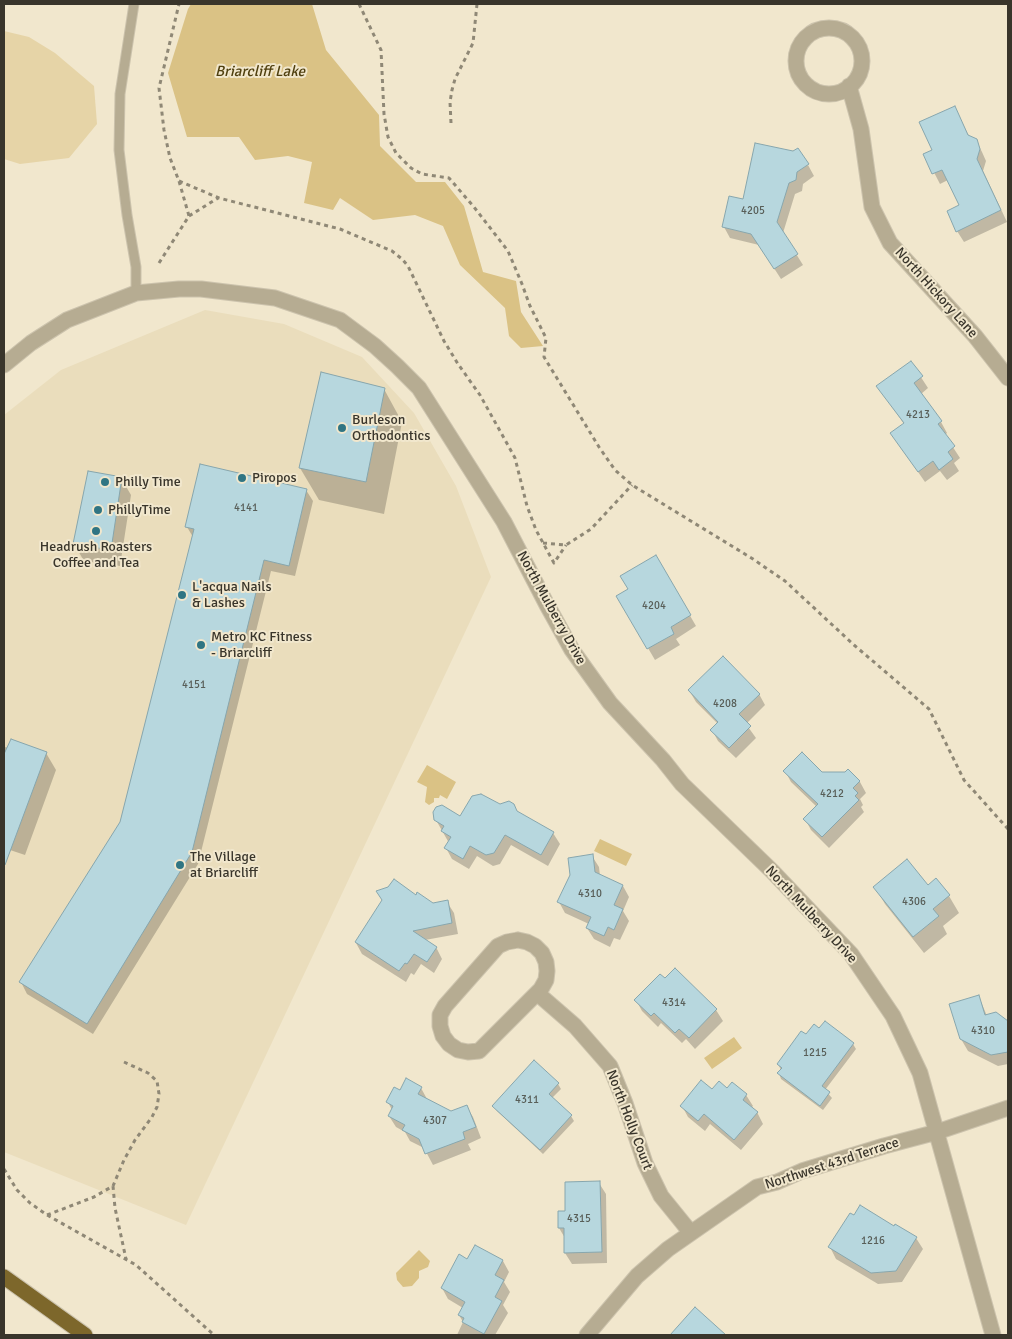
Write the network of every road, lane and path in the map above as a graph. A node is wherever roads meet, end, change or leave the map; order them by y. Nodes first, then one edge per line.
1 (134, 4) edge
2 (179, 4) edge
3 (359, 4) edge
4 (477, 4) edge
5 (849, 86) junction
6 (451, 123) dead end
7 (179, 181) junction
8 (219, 198) junction
9 (189, 216) junction
10 (159, 263) dead end
11 (136, 293) junction
12 (4, 365) edge
13 (1008, 378) edge
14 (632, 485) junction
15 (543, 543) junction
16 (566, 545) junction
17 (1008, 829) edge
18 (537, 993) junction
19 (124, 1062) dead end
20 (1008, 1108) edge
21 (937, 1132) junction
22 (4, 1169) edge
23 (113, 1186) junction
24 (47, 1215) junction
25 (691, 1233) junction
26 (126, 1260) junction
27 (4, 1277) edge
28 (85, 1335) edge
29 (214, 1335) edge
30 (587, 1335) edge
31 (993, 1335) edge

1 - 11 lane
2 - 7 path
3 - 14 path
4 - 6 path
5 - 5 street
5 - 13 street, North Hickory Lane
7 - 8 path
7 - 9 path
8 - 9 path
8 - 15 path
9 - 10 path
11 - 12 street, North Mulberry Drive
11 - 21 street, North Mulberry Drive
14 - 16 path
14 - 17 path
15 - 16 path
15 - 16 path
18 - 18 street
18 - 25 street, North Holly Court
19 - 23 path
20 - 21 street, Northwest 43rd Terrace
21 - 25 street, Northwest 43rd Terrace
21 - 31 street, North Mulberry Drive
22 - 24 path
23 - 24 path
23 - 26 path
24 - 26 path
25 - 30 street, Northwest 43rd Terrace
26 - 29 path
27 - 28 highway

